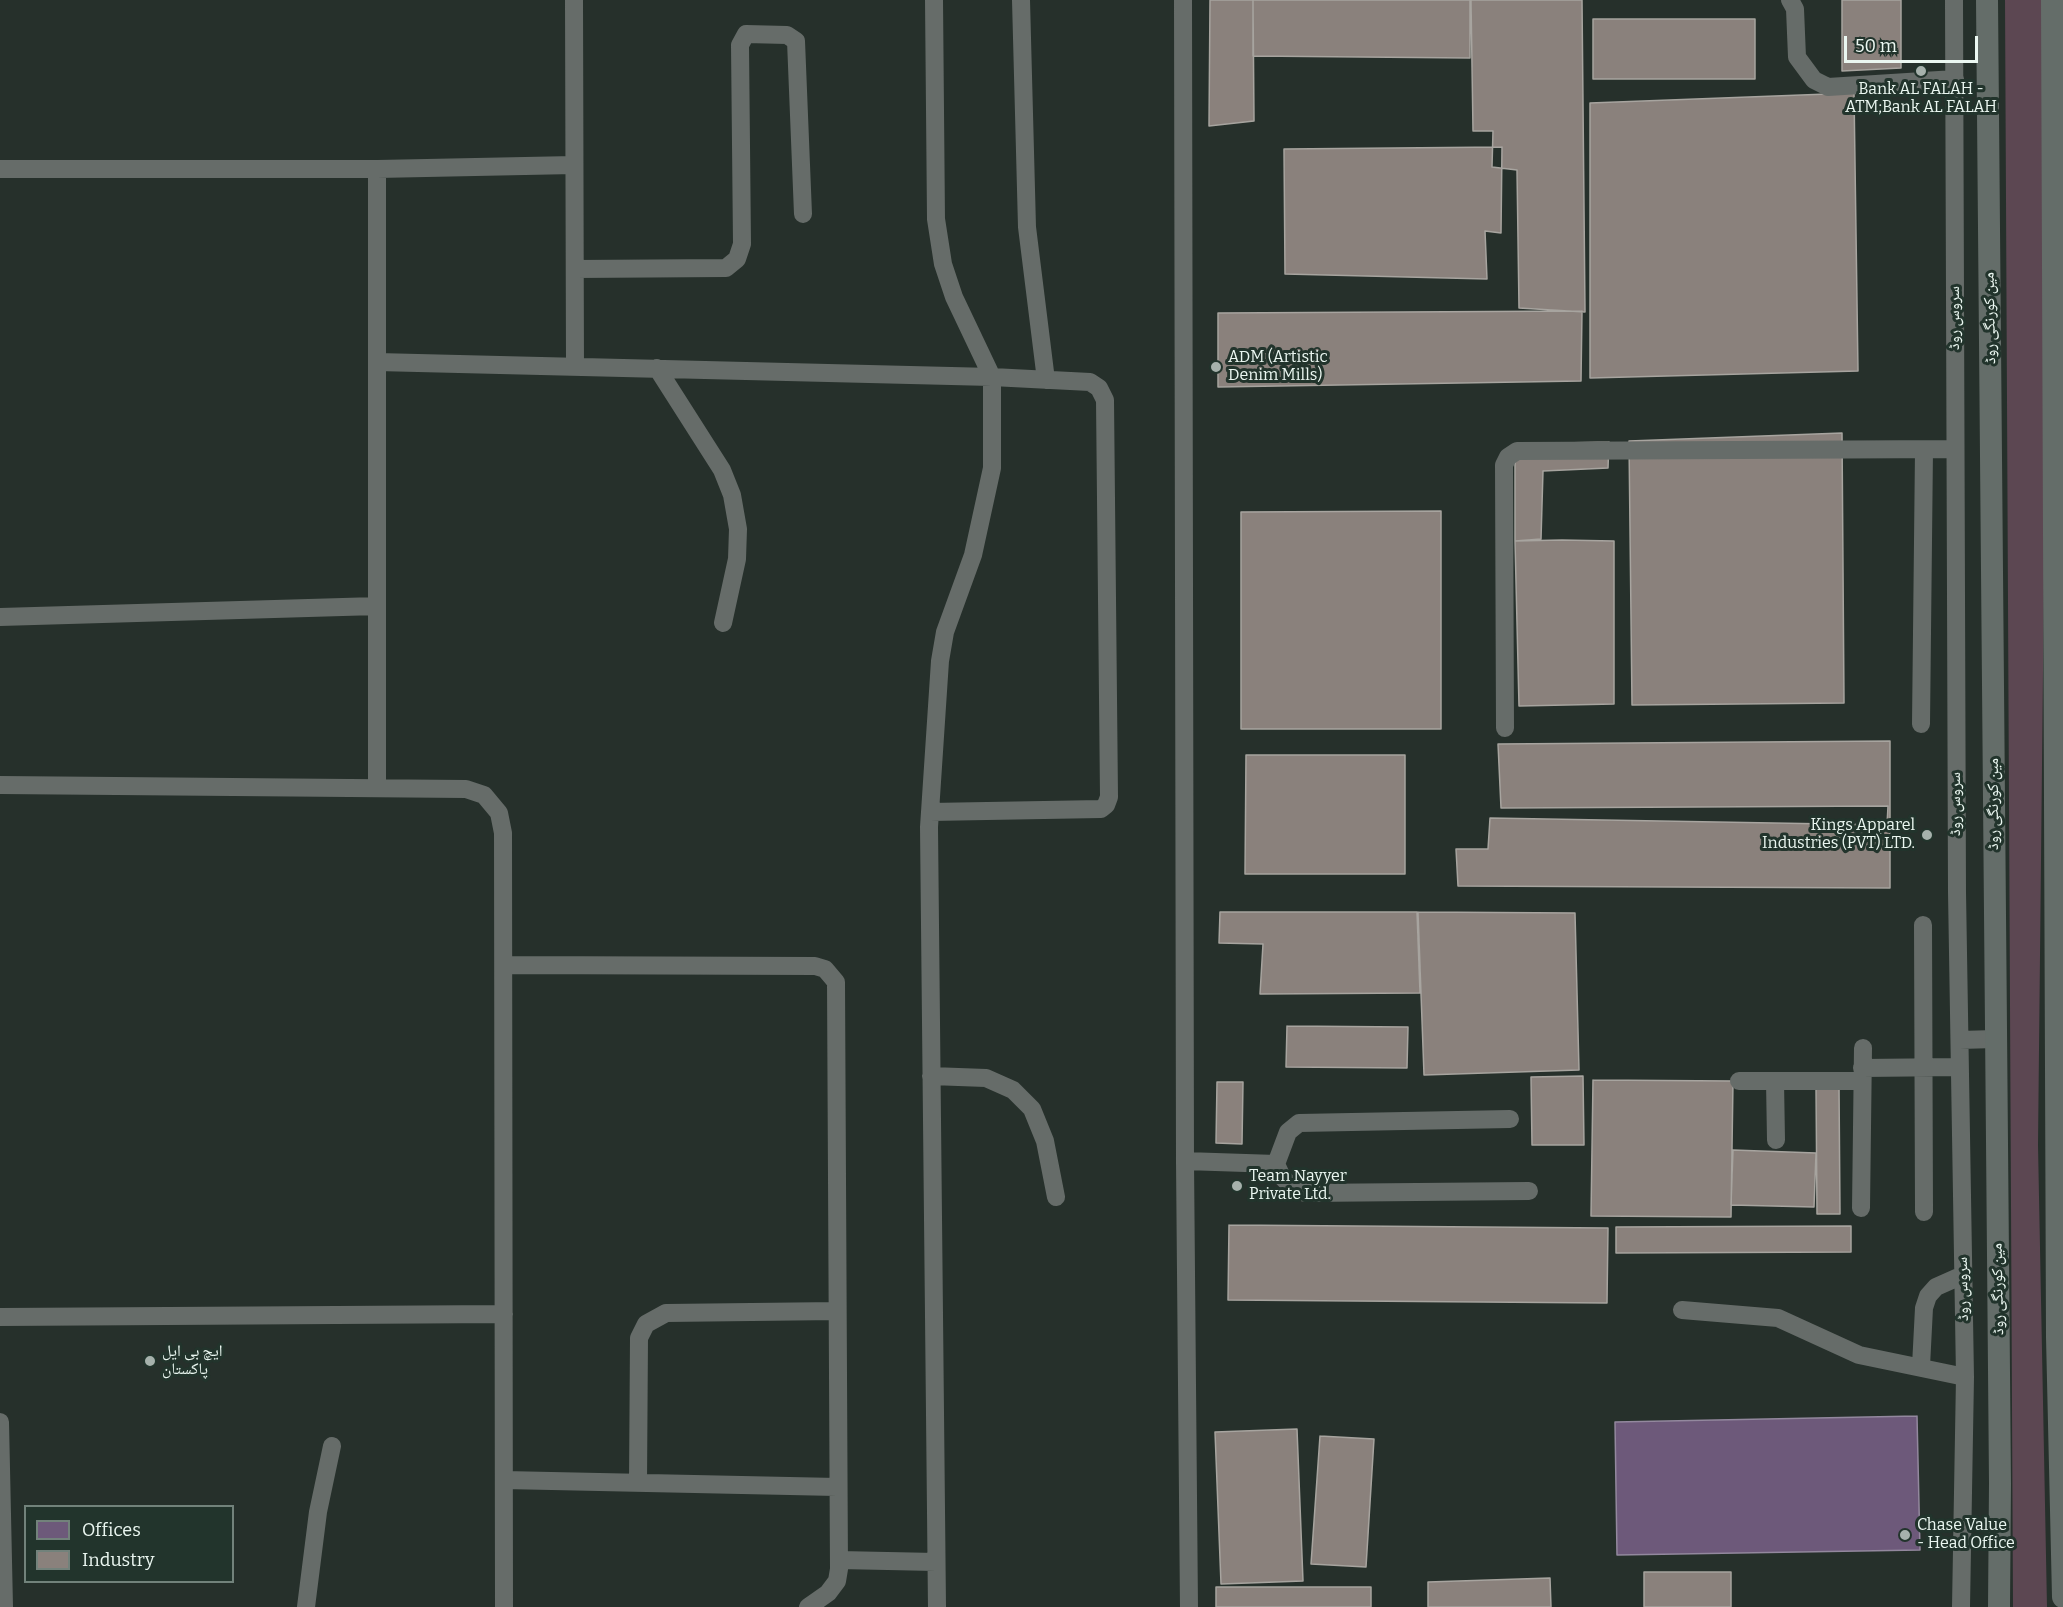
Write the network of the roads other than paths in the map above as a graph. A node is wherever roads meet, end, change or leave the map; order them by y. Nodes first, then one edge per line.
1 (574, 0) edge
2 (934, 0) edge
3 (1021, 0) edge
4 (1183, 0) edge
5 (1790, 0) edge
6 (1954, 0) edge
7 (1987, 0) edge
8 (2052, 0) edge
9 (1955, 79) junction
10 (574, 165) junction
11 (0, 169) edge
12 (377, 169) junction
13 (803, 214) dead end
14 (574, 269) junction
15 (377, 362) junction
16 (575, 366) junction
17 (657, 368) junction
18 (992, 377) junction
19 (1046, 380) junction
20 (1955, 448) junction
21 (1924, 450) junction
22 (377, 606) junction
23 (0, 617) edge
24 (723, 623) dead end
25 (1921, 724) dead end
26 (1505, 728) dead end
27 (0, 785) edge
28 (377, 788) junction
29 (930, 813) junction
30 (1923, 925) dead end
31 (504, 965) junction
32 (2060, 1036) edge
33 (1995, 1039) junction
34 (1960, 1040) junction
35 (1863, 1048) dead end
36 (1923, 1067) junction
37 (1959, 1067) junction
38 (1862, 1074) junction
39 (931, 1076) junction
40 (1739, 1081) dead end
41 (1775, 1081) junction
42 (1510, 1119) dead end
43 (1776, 1140) dead end
44 (1185, 1161) junction
45 (1276, 1164) junction
46 (1529, 1191) dead end
47 (1056, 1197) dead end
48 (1861, 1208) dead end
49 (1924, 1212) dead end
50 (1964, 1275) junction
51 (1682, 1310) dead end
52 (837, 1311) junction
53 (504, 1314) junction
54 (0, 1317) edge
55 (1921, 1366) junction
56 (1965, 1377) junction
57 (0, 1422) edge
58 (333, 1446) dead end
59 (504, 1480) junction
60 (639, 1483) junction
61 (837, 1487) junction
62 (839, 1560) junction
63 (936, 1562) junction
64 (2063, 1598) edge
65 (4, 1607) edge
66 (306, 1607) edge
67 (504, 1607) edge
68 (808, 1607) edge
69 (937, 1607) edge
70 (1189, 1607) edge
71 (1961, 1607) edge
72 (1999, 1607) edge

1 - 10 street
2 - 18 street
3 - 19 street
4 - 44 street
5 - 9 street
6 - 9 street, سروس روڈ
7 - 33 main road, مین کورنگی روڈ
8 - 32 main road
9 - 20 street, سروس روڈ
10 - 12 street
10 - 14 street
11 - 12 street
12 - 15 street
13 - 14 street
14 - 16 street
15 - 16 street
15 - 22 street
16 - 17 street
17 - 18 street
17 - 24 street
18 - 19 street
18 - 29 street
19 - 29 street
20 - 21 street
20 - 34 street, سروس روڈ
21 - 25 street
21 - 26 street
22 - 23 street
22 - 28 street
27 - 28 street
28 - 31 street
29 - 39 street
30 - 36 street
31 - 52 street
31 - 53 street
32 - 64 main road
33 - 34 street
33 - 72 main road, مین کورنگی روڈ
34 - 37 street, سروس روڈ
35 - 38 street
36 - 37 street
36 - 38 street
36 - 49 street
37 - 50 street, سروس روڈ
38 - 41 street
38 - 48 street
39 - 47 street
39 - 63 street
40 - 41 street
41 - 43 street
42 - 45 street
44 - 45 street
44 - 70 street
45 - 46 street
50 - 55 street
50 - 56 street, سروس روڈ
51 - 55 street
52 - 60 street
52 - 61 street
53 - 54 street
53 - 59 street
55 - 56 street
56 - 71 street, سروس روڈ
57 - 65 street
58 - 66 street
59 - 60 street
59 - 67 street
60 - 61 street
61 - 62 street
62 - 63 street
62 - 68 street
63 - 69 street

